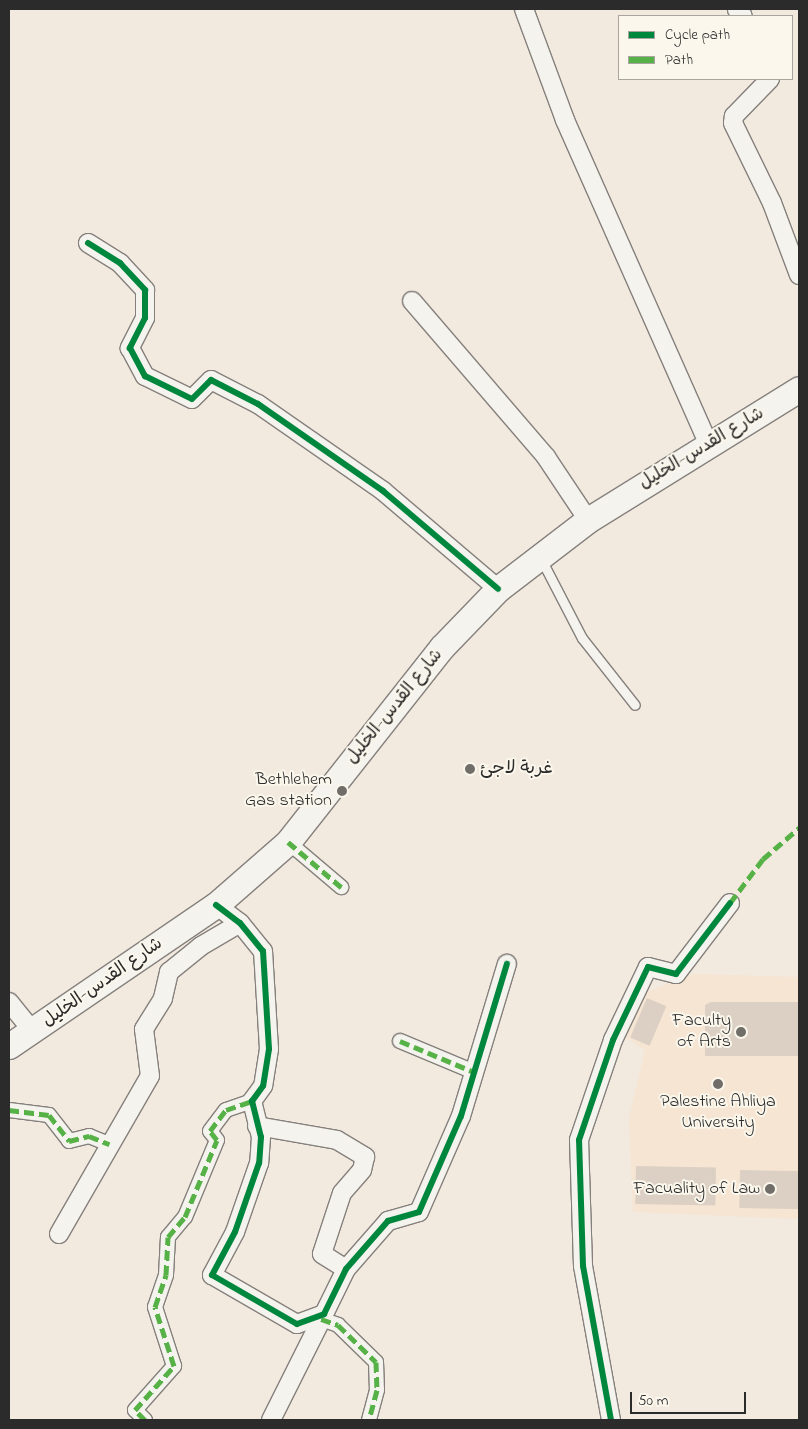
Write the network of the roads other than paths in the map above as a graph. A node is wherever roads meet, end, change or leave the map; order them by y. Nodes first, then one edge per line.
1 (524, 9) edge
2 (769, 80) edge
3 (88, 242) dead end
4 (799, 274) edge
5 (412, 301) dead end
6 (799, 389) edge
7 (710, 445) junction
8 (588, 520) junction
9 (540, 557) junction
10 (498, 589) junction
11 (635, 705) dead end
12 (288, 842) junction
13 (341, 887) dead end
14 (730, 903) dead end
15 (216, 905) junction
16 (240, 923) junction
17 (507, 964) dead end
18 (9, 1002) edge
19 (33, 1032) junction
20 (400, 1042) dead end
21 (9, 1046) edge
22 (474, 1072) junction
23 (252, 1101) junction
24 (9, 1110) edge
25 (257, 1126) junction
26 (109, 1144) junction
27 (59, 1234) dead end
28 (346, 1269) junction
29 (322, 1317) junction
30 (145, 1420) edge
31 (271, 1420) edge
32 (368, 1420) edge
33 (611, 1420) edge

1 - 7 street
2 - 4 street
3 - 10 street
5 - 8 street
6 - 7 main road, شارع القدس-الخليل
7 - 8 main road, شارع القدس-الخليل
8 - 9 main road, شارع القدس-الخليل
9 - 10 main road, شارع القدس-الخليل
9 - 11 lane
10 - 12 main road, شارع القدس-الخليل
12 - 13 street
12 - 15 main road, شارع القدس-الخليل
14 - 33 street
15 - 16 street
15 - 19 main road, شارع القدس-الخليل
16 - 23 street
16 - 26 street
17 - 22 street
18 - 19 street
19 - 21 main road, شارع القدس-الخليل
20 - 22 street
22 - 28 street
23 - 25 street
23 - 30 street
24 - 26 street
25 - 28 street
25 - 29 street
26 - 27 street
28 - 29 street
29 - 31 street
29 - 32 street

